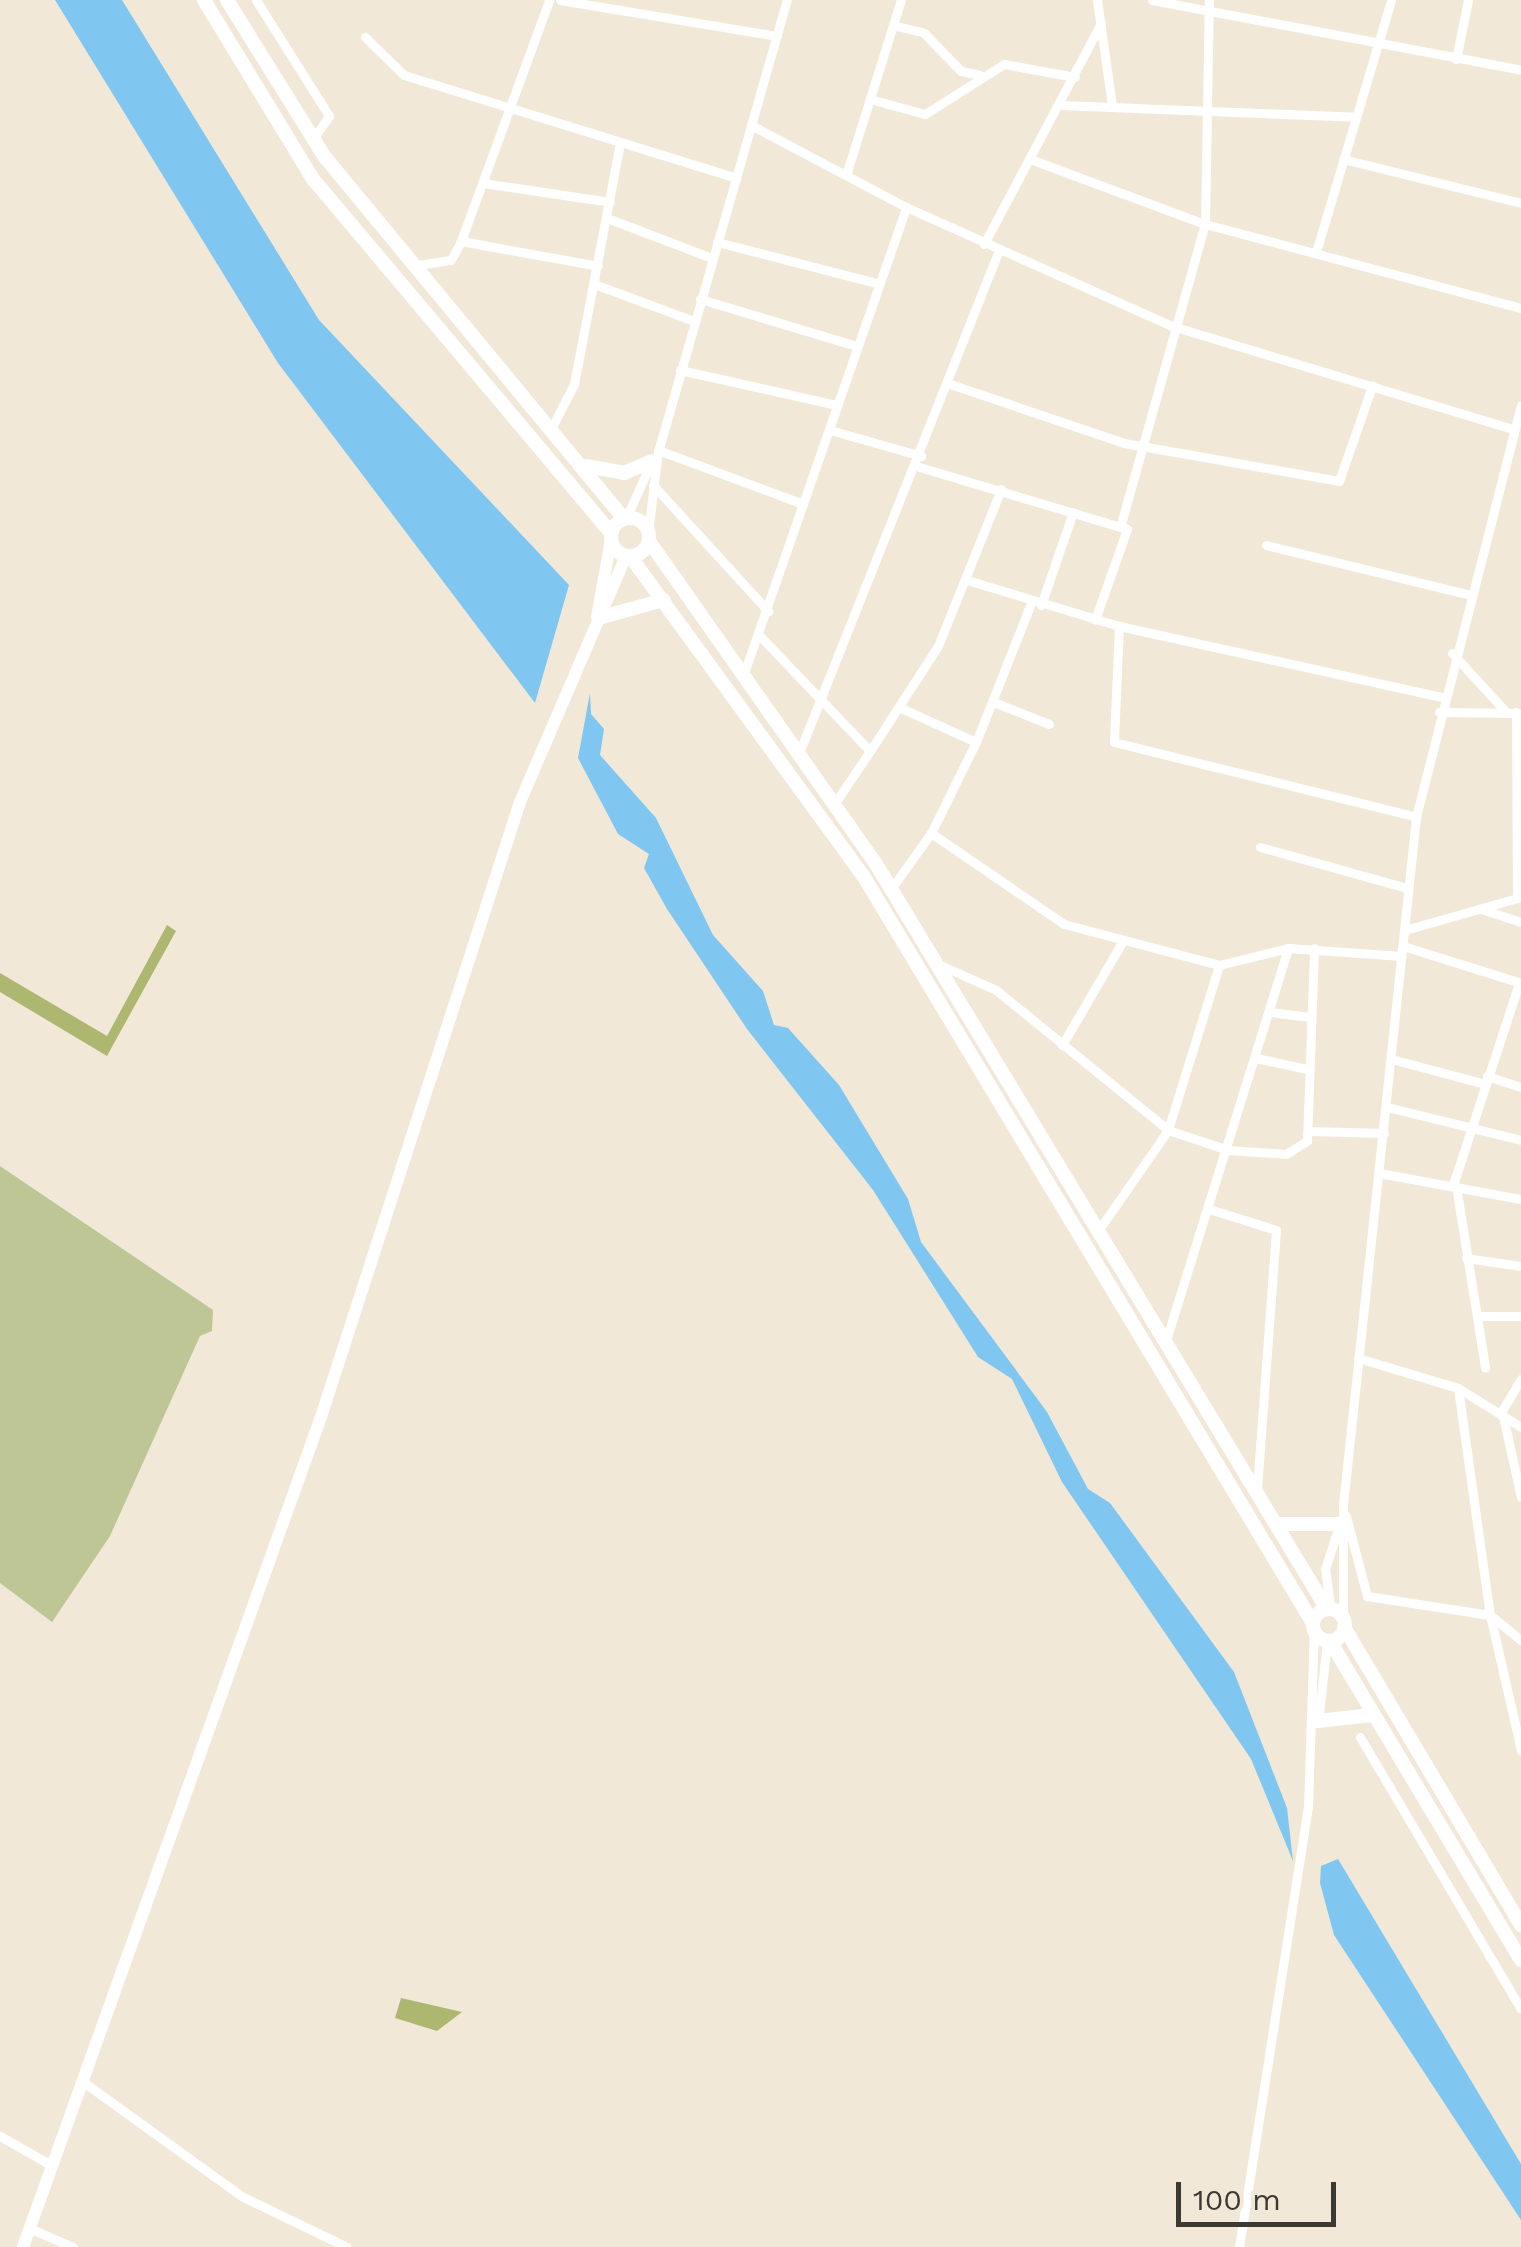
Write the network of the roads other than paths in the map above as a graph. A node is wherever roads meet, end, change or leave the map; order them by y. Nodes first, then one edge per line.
1 (204, 0) edge
2 (227, 0) edge
3 (256, 0) edge
4 (550, 0) edge
5 (560, 0) edge
6 (636, 0) edge
7 (787, 0) edge
8 (901, 0) edge
9 (1097, 0) edge
10 (1152, 0) edge
11 (1210, 0) edge
12 (1391, 0) edge
13 (1468, 0) edge
14 (632, 12) junction
15 (1215, 13) junction
16 (1101, 23) junction
17 (893, 25) junction
18 (777, 36) junction
19 (364, 37) dead end
20 (1382, 43) junction
21 (1456, 60) junction
22 (1521, 70) edge
23 (980, 75) junction
24 (1074, 77) junction
25 (870, 99) junction
26 (1061, 104) junction
27 (510, 106) junction
28 (1112, 106) junction
29 (1208, 108) junction
30 (1356, 117) junction
31 (752, 125) junction
32 (313, 140) junction
33 (620, 142) junction
34 (1030, 159) junction
35 (1343, 159) junction
36 (846, 175) junction
37 (736, 178) junction
38 (483, 183) junction
39 (610, 202) junction
40 (1521, 203) edge
41 (906, 208) junction
42 (607, 218) junction
43 (1204, 224) junction
44 (462, 241) junction
45 (717, 242) junction
46 (984, 244) junction
47 (999, 250) junction
48 (1316, 252) junction
49 (712, 258) junction
50 (409, 266) junction
51 (598, 266) junction
52 (594, 284) junction
53 (877, 284) junction
54 (700, 299) junction
55 (1521, 308) edge
56 (694, 321) junction
57 (1172, 326) junction
58 (856, 346) junction
59 (680, 370) junction
60 (948, 383) junction
61 (1372, 386) junction
62 (838, 405) junction
63 (1521, 405) edge
64 (551, 429) junction
65 (830, 430) junction
66 (1514, 430) junction
67 (1139, 446) junction
68 (656, 454) junction
69 (919, 461) junction
70 (584, 466) junction
71 (653, 485) junction
72 (1001, 490) junction
73 (802, 504) junction
74 (1073, 512) junction
75 (625, 518) junction
76 (1120, 524) junction
77 (611, 536) junction
78 (648, 536) junction
79 (1266, 546) dead end
80 (628, 556) junction
81 (968, 580) junction
82 (1466, 594) junction
83 (664, 600) junction
84 (1036, 604) junction
85 (768, 611) junction
86 (1095, 620) junction
87 (599, 621) junction
88 (1119, 626) junction
89 (760, 636) junction
90 (1452, 653) junction
91 (743, 676) junction
92 (1442, 697) junction
93 (824, 698) junction
94 (996, 703) junction
95 (901, 708) junction
96 (1439, 712) junction
97 (1515, 712) edge
98 (1048, 724) dead end
99 (976, 742) junction
100 (870, 751) junction
101 (799, 753) junction
102 (835, 803) junction
103 (1416, 817) junction
104 (931, 833) junction
105 (1260, 847) dead end
106 (1407, 888) junction
107 (892, 889) junction
108 (1519, 897) edge
109 (1480, 908) junction
110 (1521, 922) edge
111 (1405, 930) junction
112 (1121, 944) junction
113 (1288, 948) junction
114 (1314, 948) junction
115 (1402, 951) junction
116 (938, 964) junction
117 (1219, 965) junction
118 (1520, 983) edge
119 (1270, 1012) junction
120 (1310, 1017) junction
121 (1062, 1045) junction
122 (1256, 1058) junction
123 (1395, 1060) junction
124 (1308, 1069) junction
125 (1486, 1080) junction
126 (1521, 1086) edge
127 (1388, 1107) junction
128 (1469, 1129) junction
129 (1168, 1130) junction
130 (1308, 1131) junction
131 (1384, 1133) junction
132 (1521, 1140) edge
133 (1228, 1150) junction
134 (1379, 1173) junction
135 (1454, 1185) junction
136 (1521, 1199) edge
137 (1209, 1208) junction
138 (1100, 1228) junction
139 (1466, 1258) junction
140 (1521, 1266) edge
141 (1477, 1316) junction
142 (1521, 1316) edge
143 (1167, 1338) junction
144 (1358, 1358) junction
145 (1485, 1368) dead end
146 (1521, 1379) edge
147 (1458, 1388) junction
148 (1501, 1415) junction
149 (1521, 1427) edge
150 (1519, 1482) edge
151 (1257, 1488) junction
152 (1521, 1497) edge
153 (1343, 1505) junction
154 (1340, 1522) junction
155 (1279, 1524) junction
156 (1490, 1615) junction
157 (1337, 1616) junction
158 (1314, 1626) junction
159 (1521, 1640) edge
160 (1328, 1641) junction
161 (1373, 1715) junction
162 (1316, 1728) junction
163 (1360, 1738) dead end
164 (1521, 1750) edge
165 (1521, 1926) edge
166 (1521, 1960) edge
167 (1521, 2009) edge
168 (82, 2081) junction
169 (0, 2136) edge
170 (49, 2164) junction
171 (29, 2228) junction
172 (22, 2247) edge
173 (73, 2247) edge
174 (346, 2247) edge
175 (1239, 2247) edge

1 - 77 main road
2 - 32 main road
3 - 32 street
4 - 27 street
5 - 14 street
6 - 14 street
7 - 18 street
8 - 17 street
9 - 16 street
10 - 15 street
11 - 15 street
12 - 20 street
13 - 21 street
14 - 18 street
15 - 20 street
15 - 29 street
16 - 24 street
16 - 28 street
17 - 23 street
17 - 25 street
18 - 31 street
19 - 27 street
20 - 21 street
20 - 30 street
21 - 22 street
23 - 24 street
23 - 25 street
24 - 26 street
25 - 36 street
26 - 28 street
26 - 34 street
27 - 33 street
27 - 38 street
28 - 29 street
29 - 30 street
29 - 43 street
30 - 35 street
31 - 36 street
31 - 37 street
32 - 50 main road
33 - 37 street
33 - 39 street
34 - 43 street
34 - 46 street
35 - 40 street
35 - 48 street
36 - 41 street
37 - 45 street
38 - 39 street
38 - 44 street
39 - 42 street
41 - 46 street
41 - 53 street
42 - 49 street
42 - 51 street
43 - 48 street
43 - 57 street
44 - 50 street
44 - 51 street
45 - 49 street
45 - 53 street
46 - 47 street
47 - 57 street
47 - 60 street
48 - 55 street
49 - 54 street
50 - 64 main road
51 - 52 street
52 - 56 street
52 - 64 street
53 - 58 street
54 - 56 street
54 - 58 street
56 - 59 street
57 - 61 street
57 - 67 street
58 - 62 street
59 - 62 street
59 - 68 street
60 - 67 street
60 - 69 street
61 - 66 street
61 - 67 street
62 - 65 street
63 - 66 street
64 - 70 main road
65 - 69 street
65 - 73 street
66 - 82 street
67 - 76 street
68 - 70 main road
68 - 71 street
68 - 73 street
68 - 75 street
69 - 72 street
69 - 93 street
70 - 75 main road
71 - 78 street
71 - 85 street
72 - 74 street
72 - 81 street
73 - 85 street
74 - 76 street
74 - 84 street
75 - 77 main road
75 - 78 main road
76 - 86 street
77 - 80 main road
77 - 87 street
78 - 80 main road
78 - 91 main road
79 - 82 street
80 - 83 main road
80 - 87 street
81 - 84 street
81 - 95 street
82 - 90 street
83 - 87 main road
83 - 158 main road
84 - 86 street
84 - 94 street
85 - 89 street
86 - 88 street
87 - 168 street
88 - 92 street
88 - 103 street
89 - 91 street
89 - 93 street
90 - 92 street
90 - 97 street
91 - 101 main road
92 - 96 street
93 - 100 street
93 - 101 street
94 - 98 street
94 - 99 street
95 - 99 street
95 - 100 street
96 - 97 street
96 - 103 street
97 - 108 street
99 - 104 street
100 - 102 street
101 - 102 main road
102 - 107 main road
103 - 106 street
104 - 107 street
104 - 112 street
105 - 106 street
106 - 111 street
107 - 116 main road
108 - 109 street
109 - 110 street
109 - 111 street
111 - 115 street
112 - 117 street
112 - 121 street
113 - 114 street
113 - 117 street
113 - 119 street
114 - 115 street
114 - 120 street
115 - 118 street
115 - 123 street
116 - 121 street
116 - 138 main road
117 - 129 street
118 - 125 street
119 - 120 street
119 - 122 street
120 - 124 street
121 - 129 street
122 - 124 street
122 - 133 street
123 - 125 street
123 - 127 street
124 - 130 street
125 - 126 street
125 - 128 street
127 - 128 street
127 - 131 street
128 - 132 street
128 - 135 street
129 - 133 street
129 - 138 street
130 - 131 street
130 - 133 street
131 - 134 street
133 - 137 street
134 - 135 street
134 - 144 street
135 - 136 street
135 - 139 street
137 - 143 street
137 - 151 street
138 - 143 main road
139 - 140 street
139 - 141 street
141 - 142 street
141 - 145 street
143 - 151 main road
144 - 147 street
144 - 153 street
146 - 148 street
147 - 148 street
147 - 156 street
148 - 149 street
148 - 150 street
150 - 152 street
151 - 155 main road
153 - 154 street
153 - 156 street
154 - 155 main road
154 - 157 street
154 - 157 street
155 - 157 main road
156 - 159 street
156 - 164 street
157 - 158 main road
157 - 160 main road
157 - 165 main road
158 - 160 main road
158 - 162 street
160 - 161 main road
160 - 162 street
161 - 162 main road
161 - 166 main road
162 - 175 street
163 - 167 street
168 - 170 street
168 - 174 street
169 - 170 street
170 - 171 street
171 - 172 street
171 - 173 street

